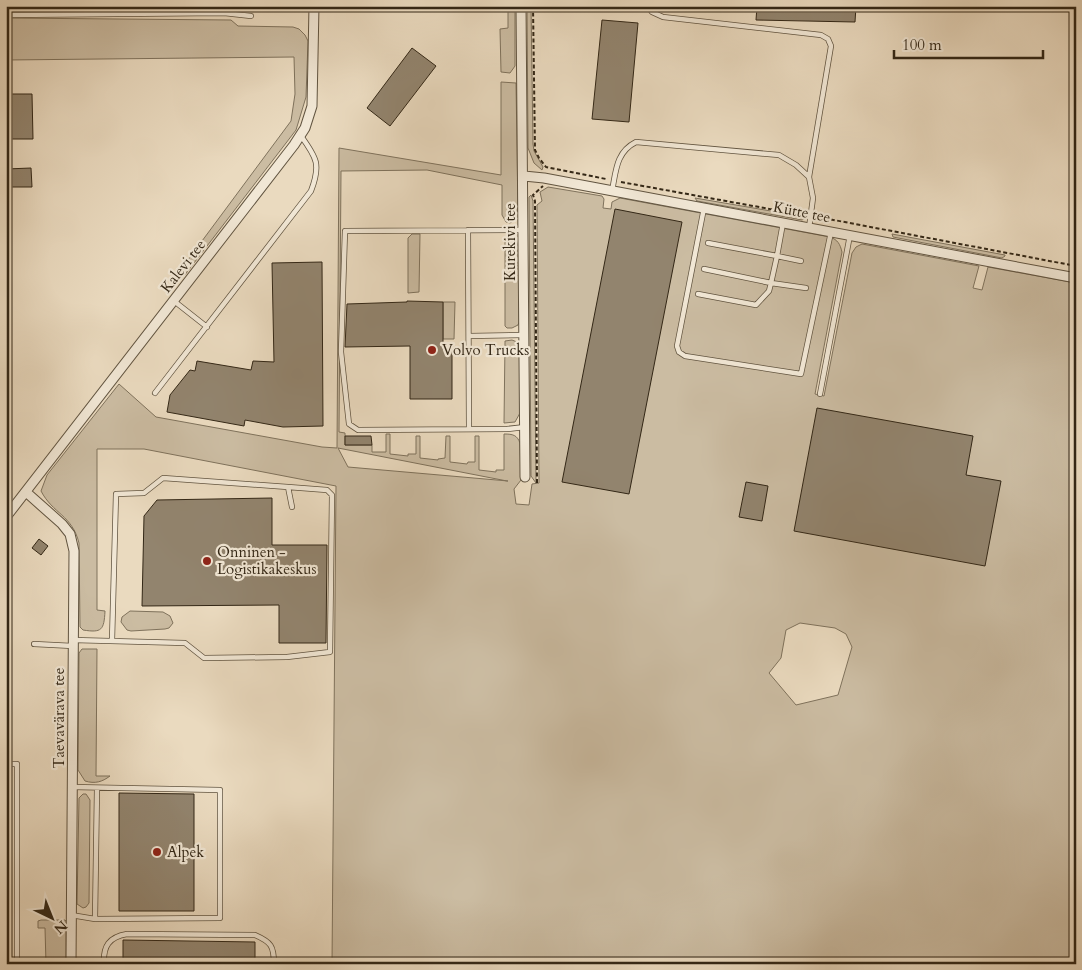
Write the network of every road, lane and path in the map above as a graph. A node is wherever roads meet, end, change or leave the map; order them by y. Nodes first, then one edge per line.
1 (314, 6) edge
2 (522, 6) edge
3 (533, 6) edge
4 (648, 6) edge
5 (6, 15) edge
6 (251, 16) dead end
7 (300, 134) junction
8 (546, 167) junction
9 (524, 176) junction
10 (809, 177) junction
11 (544, 178) junction
12 (614, 180) junction
13 (612, 191) junction
14 (704, 208) junction
15 (810, 216) junction
16 (783, 223) junction
17 (809, 228) junction
18 (468, 230) junction
19 (524, 230) junction
20 (831, 232) junction
21 (850, 236) junction
22 (708, 243) dead end
23 (777, 256) junction
24 (801, 261) dead end
25 (1076, 266) edge
26 (704, 269) dead end
27 (1076, 278) edge
28 (771, 283) junction
29 (806, 288) dead end
30 (698, 294) dead end
31 (174, 301) junction
32 (207, 327) junction
33 (524, 335) junction
34 (469, 336) junction
35 (154, 393) dead end
36 (820, 394) dead end
37 (525, 427) junction
38 (469, 428) junction
39 (525, 477) dead end
40 (537, 483) dead end
41 (288, 487) junction
42 (26, 492) junction
43 (292, 507) dead end
44 (6, 518) edge
45 (112, 642) junction
46 (73, 643) junction
47 (34, 644) dead end
48 (6, 764) edge
49 (72, 787) junction
50 (97, 788) junction
51 (71, 915) junction
52 (95, 919) junction
53 (17, 964) edge
54 (71, 964) edge
55 (104, 964) edge
56 (274, 964) edge

1 - 7 street, Kalevi tee
2 - 9 street, Kurekivi tee
3 - 8 path
4 - 10 lane
5 - 6 lane
7 - 31 street, Kalevi tee
7 - 32 lane
8 - 11 path
8 - 12 path
9 - 11 street, Kütte tee
9 - 19 street, Kurekivi tee
10 - 12 lane
10 - 15 lane
11 - 13 street, Kütte tee
11 - 40 path
12 - 13 lane
12 - 15 path
13 - 14 street, Kütte tee
14 - 16 street, Kütte tee
14 - 20 lane
15 - 17 lane
15 - 25 path
16 - 17 street, Kütte tee
16 - 23 lane
17 - 20 street, Kütte tee
18 - 19 lane
18 - 34 lane
18 - 38 lane
19 - 33 street, Kurekivi tee
20 - 21 street, Kütte tee
21 - 27 street, Kütte tee
21 - 36 lane
22 - 23 lane
23 - 24 lane
23 - 28 lane
26 - 28 lane
28 - 29 lane
28 - 30 lane
31 - 32 lane
31 - 42 street, Kalevi tee
32 - 35 lane
33 - 34 lane
33 - 37 street, Kurekivi tee
34 - 38 lane
37 - 38 lane
37 - 39 street, Kurekivi tee
41 - 43 lane
41 - 45 lane
41 - 45 lane
42 - 44 street, Kalevi tee
42 - 46 street, Taevavärava tee
45 - 46 lane
46 - 47 lane
46 - 49 street, Taevavärava tee
48 - 53 lane
49 - 50 lane
49 - 51 street, Taevavärava tee
50 - 52 lane
50 - 52 lane
51 - 52 lane
51 - 54 street, Taevavärava tee
55 - 56 lane

